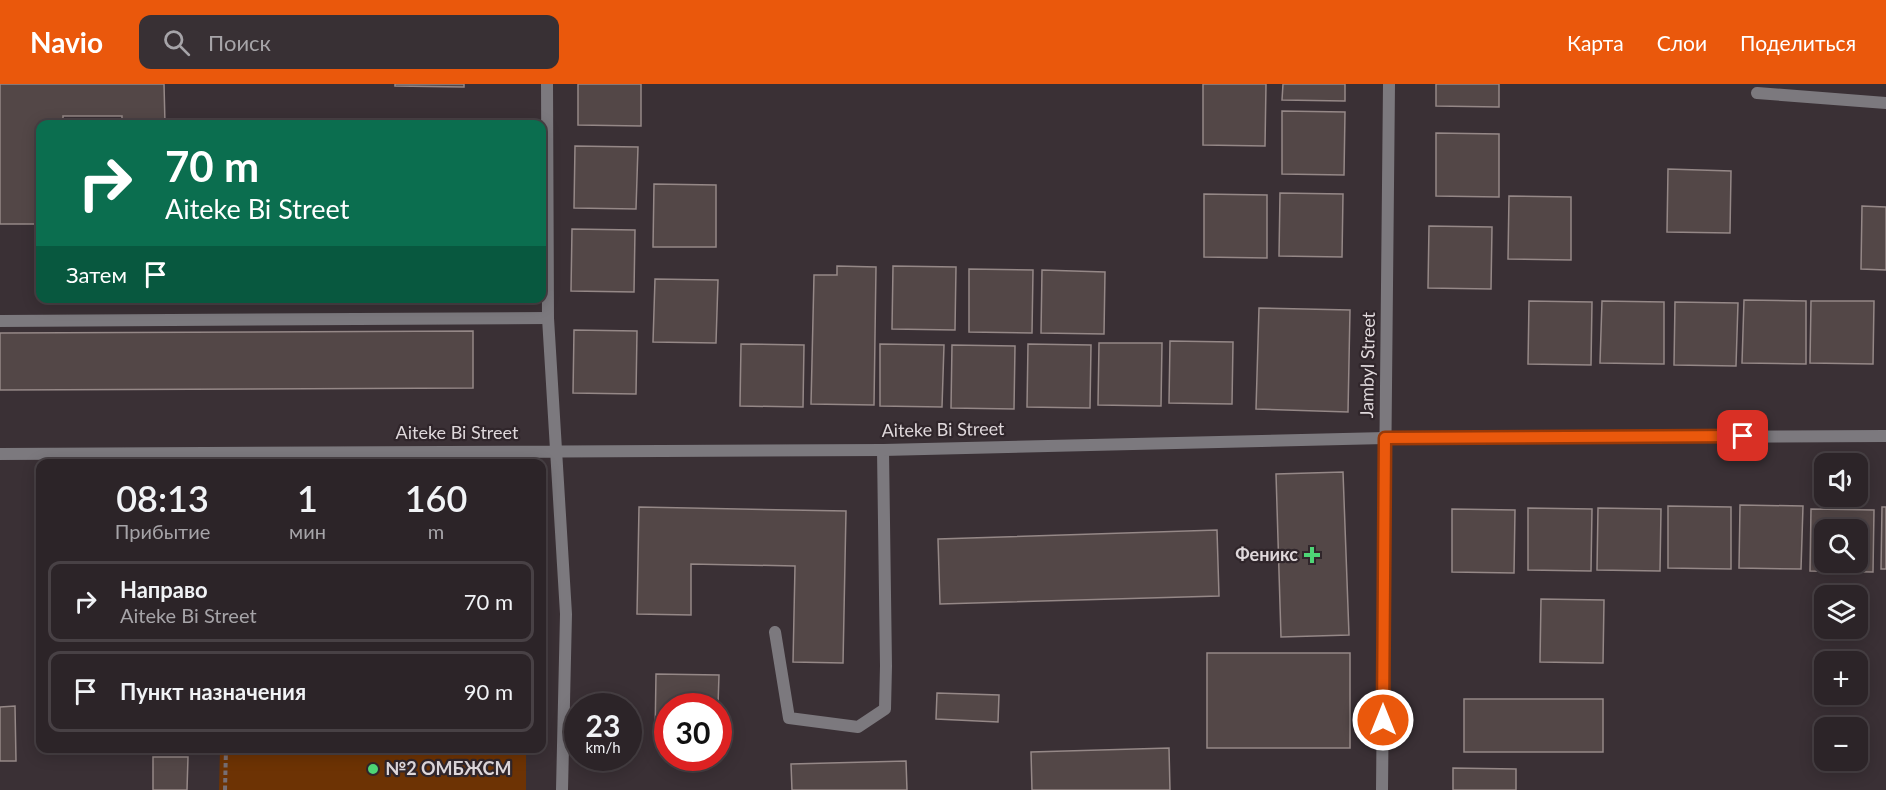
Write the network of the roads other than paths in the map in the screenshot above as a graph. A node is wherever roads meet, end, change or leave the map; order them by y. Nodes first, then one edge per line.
1 (547, 84) edge
2 (1389, 84) edge
3 (1757, 93) dead end
4 (1886, 103) edge
5 (548, 318) junction
6 (0, 321) edge
7 (1886, 436) edge
8 (1385, 438) junction
9 (883, 450) junction
10 (556, 451) junction
11 (0, 454) edge
12 (775, 632) dead end
13 (562, 790) edge
14 (1382, 790) edge

1 - 5 street
2 - 8 street, Jambyl Street
3 - 4 street
5 - 6 street
5 - 10 street
7 - 8 street, Aiteke Bi Street
8 - 9 street, Aiteke Bi Street
8 - 14 street, Jambyl Street
9 - 10 street, Aiteke Bi Street
9 - 12 street
10 - 11 street, Aiteke Bi Street
10 - 13 street

